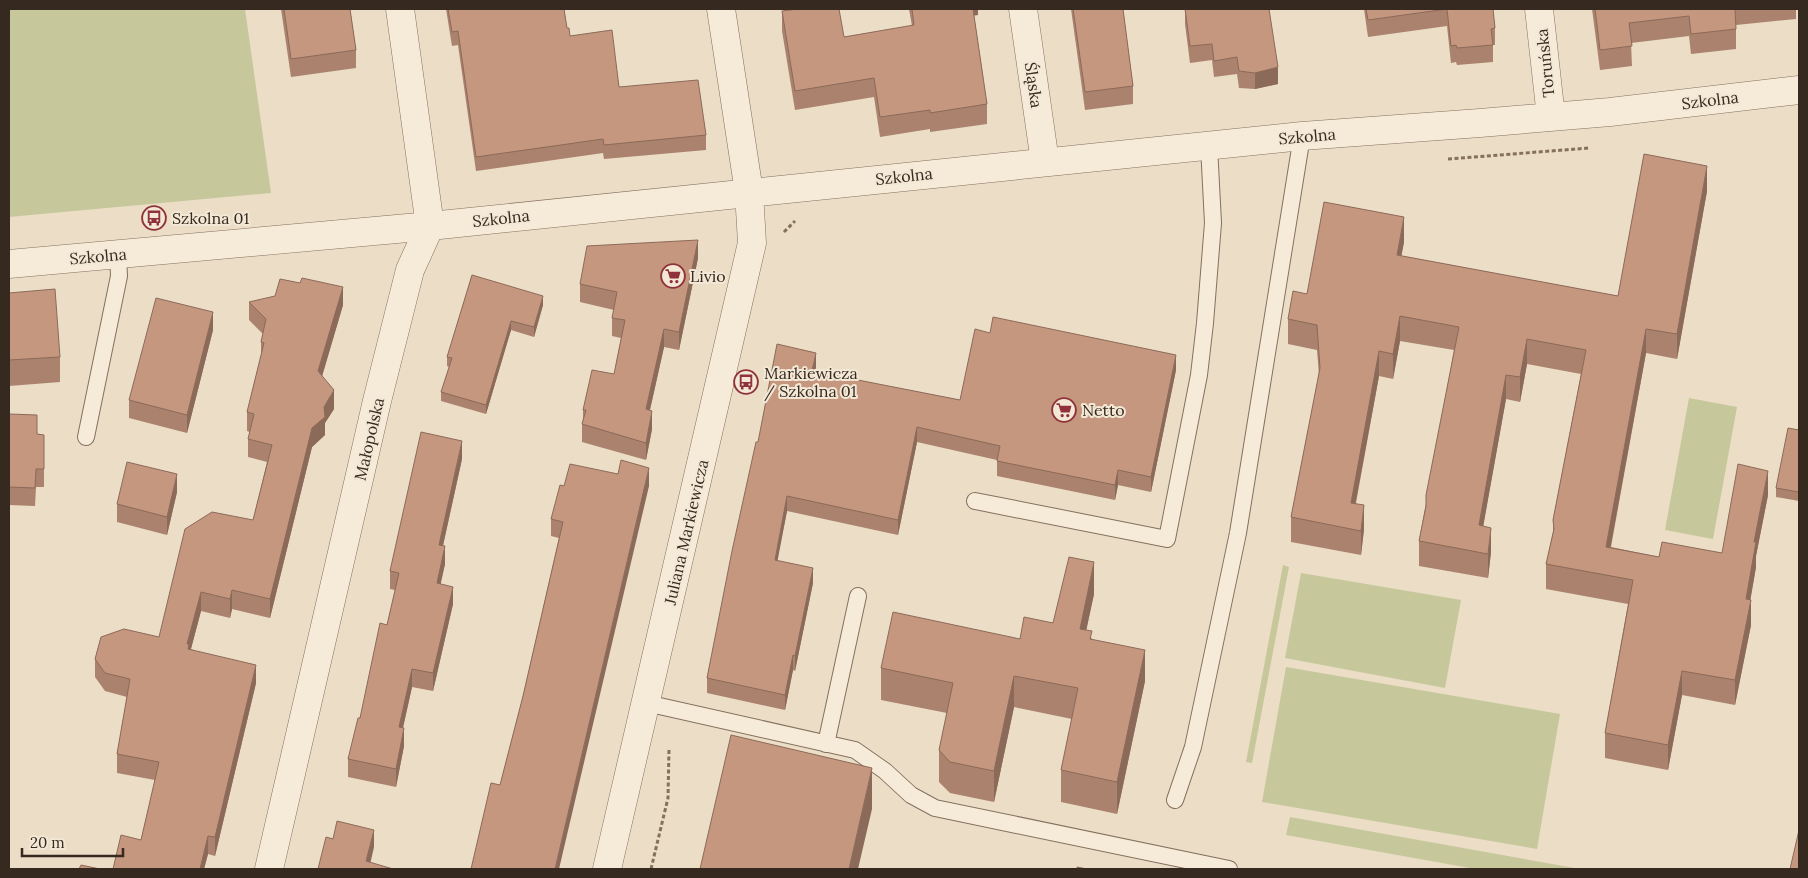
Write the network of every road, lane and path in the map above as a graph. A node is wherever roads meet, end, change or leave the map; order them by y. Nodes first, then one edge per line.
1 (400, 9) edge
2 (721, 9) edge
3 (1023, 9) edge
4 (1539, 9) edge
5 (1799, 90) edge
6 (1551, 117) junction
7 (1302, 136) junction
8 (1209, 146) junction
9 (1045, 162) junction
10 (749, 192) junction
11 (430, 226) junction
12 (118, 254) junction
13 (9, 264) edge
14 (86, 437) dead end
15 (975, 500) dead end
16 (858, 596) dead end
17 (646, 703) junction
18 (826, 744) junction
19 (1175, 800) dead end
20 (269, 869) edge
21 (607, 869) edge
22 (1229, 869) edge

1 - 11 street
2 - 10 street, Juliana Markiewicza
3 - 9 street, Śląska
4 - 6 street, Toruńska
5 - 6 street, Szkolna
6 - 7 street, Szkolna
7 - 8 street, Szkolna
7 - 19 lane
8 - 9 street, Szkolna
8 - 15 lane
9 - 10 street, Szkolna
10 - 11 street, Szkolna
10 - 17 street, Juliana Markiewicza
11 - 12 street, Szkolna
11 - 20 street, Małopolska
12 - 13 street, Szkolna
12 - 14 lane
16 - 18 lane
17 - 18 lane
17 - 21 street, Juliana Markiewicza
18 - 22 lane

